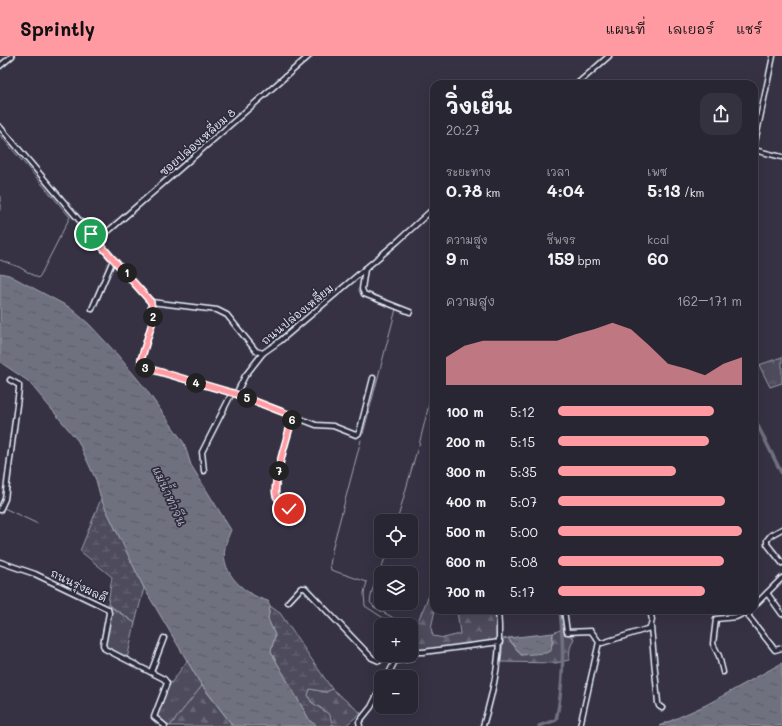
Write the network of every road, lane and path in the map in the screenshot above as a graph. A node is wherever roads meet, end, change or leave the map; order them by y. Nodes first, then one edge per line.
1 (12, 56) edge
2 (309, 56) edge
3 (609, 56) edge
4 (772, 56) edge
5 (0, 66) edge
6 (582, 80) edge
7 (0, 127) edge
8 (758, 127) edge
9 (758, 151) edge
10 (782, 157) edge
11 (430, 212) edge
12 (97, 241) junction
13 (113, 260) junction
14 (365, 270) junction
15 (151, 302) junction
16 (92, 309) dead end
17 (410, 312) dead end
18 (262, 353) junction
19 (372, 378) dead end
20 (10, 380) dead end
21 (234, 393) junction
22 (293, 416) junction
23 (204, 471) dead end
24 (0, 510) edge
25 (294, 514) dead end
26 (782, 529) edge
27 (0, 562) edge
28 (782, 563) edge
29 (782, 578) edge
30 (767, 593) junction
31 (288, 602) dead end
32 (758, 602) edge
33 (498, 614) edge
34 (565, 614) edge
35 (651, 614) edge
36 (743, 614) edge
37 (750, 614) edge
38 (782, 614) edge
39 (651, 627) junction
40 (164, 638) dead end
41 (500, 642) junction
42 (599, 642) junction
43 (782, 648) edge
44 (418, 652) edge
45 (374, 659) edge
46 (151, 672) junction
47 (723, 672) dead end
48 (374, 701) edge
49 (662, 708) dead end
50 (165, 726) edge
51 (360, 726) edge
52 (483, 726) edge
53 (580, 726) edge

1 - 5 street
2 - 12 street, ซอยปล่องเหลี่ยม 8
3 - 6 street
4 - 8 street
7 - 12 street
9 - 10 street
11 - 14 street, ถนนปล่องเหลี่ยม
12 - 13 street
13 - 15 street
13 - 16 street
14 - 17 street
14 - 18 street, ถนนปล่องเหลี่ยม
15 - 18 street, ถนนปล่องเหลี่ยม
15 - 21 street
18 - 21 street
19 - 22 street
20 - 24 street
21 - 22 street
21 - 23 street
22 - 25 street
26 - 28 street
27 - 46 street, ถนนรุ่งผลดี
29 - 30 street
30 - 32 street
30 - 38 street
31 - 45 street
33 - 41 street
34 - 42 street
35 - 39 street
36 - 47 street
37 - 43 street
39 - 42 street
39 - 49 street
40 - 46 street
41 - 44 street
41 - 52 street
42 - 53 street
46 - 50 street, ถนนรุ่งผลดี
48 - 51 street

